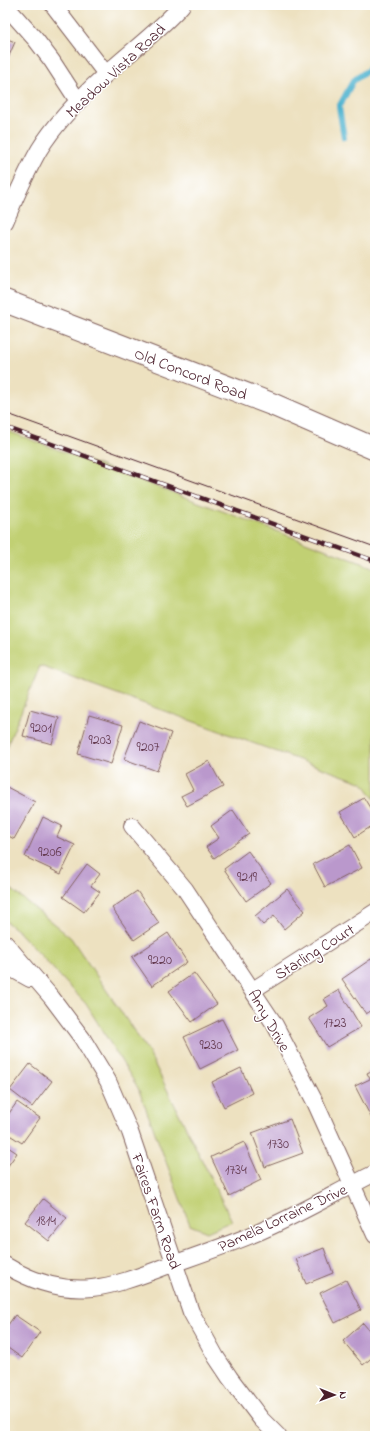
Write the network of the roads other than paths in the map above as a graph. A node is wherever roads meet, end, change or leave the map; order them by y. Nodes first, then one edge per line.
1 (53, 5) edge
2 (182, 5) edge
3 (5, 6) edge
4 (106, 74) junction
5 (78, 101) junction
6 (5, 222) edge
7 (5, 301) edge
8 (372, 445) edge
9 (132, 826) dead end
10 (375, 912) edge
11 (5, 943) edge
12 (5, 965) edge
13 (38, 984) junction
14 (253, 990) junction
15 (375, 1173) edge
16 (352, 1185) junction
17 (375, 1235) edge
18 (174, 1263) junction
19 (5, 1265) edge
20 (278, 1436) edge

1 - 4 street
2 - 4 street, Meadow Vista Road
3 - 5 street
4 - 5 street, Meadow Vista Road
5 - 6 street, Meadow Vista Road
7 - 8 street, Old Concord Road
9 - 14 street, Amy Drive
10 - 14 street, Starling Court
11 - 13 street, Faires Farm Road
12 - 13 street, Faires Farm Road
13 - 18 street, Faires Farm Road
14 - 16 street, Amy Drive
15 - 16 street, Pamela Lorraine Drive
16 - 17 street, Amy Drive
16 - 18 street, Pamela Lorraine Drive
18 - 19 street, Pamela Lorraine Drive
18 - 20 street, Faires Farm Road

